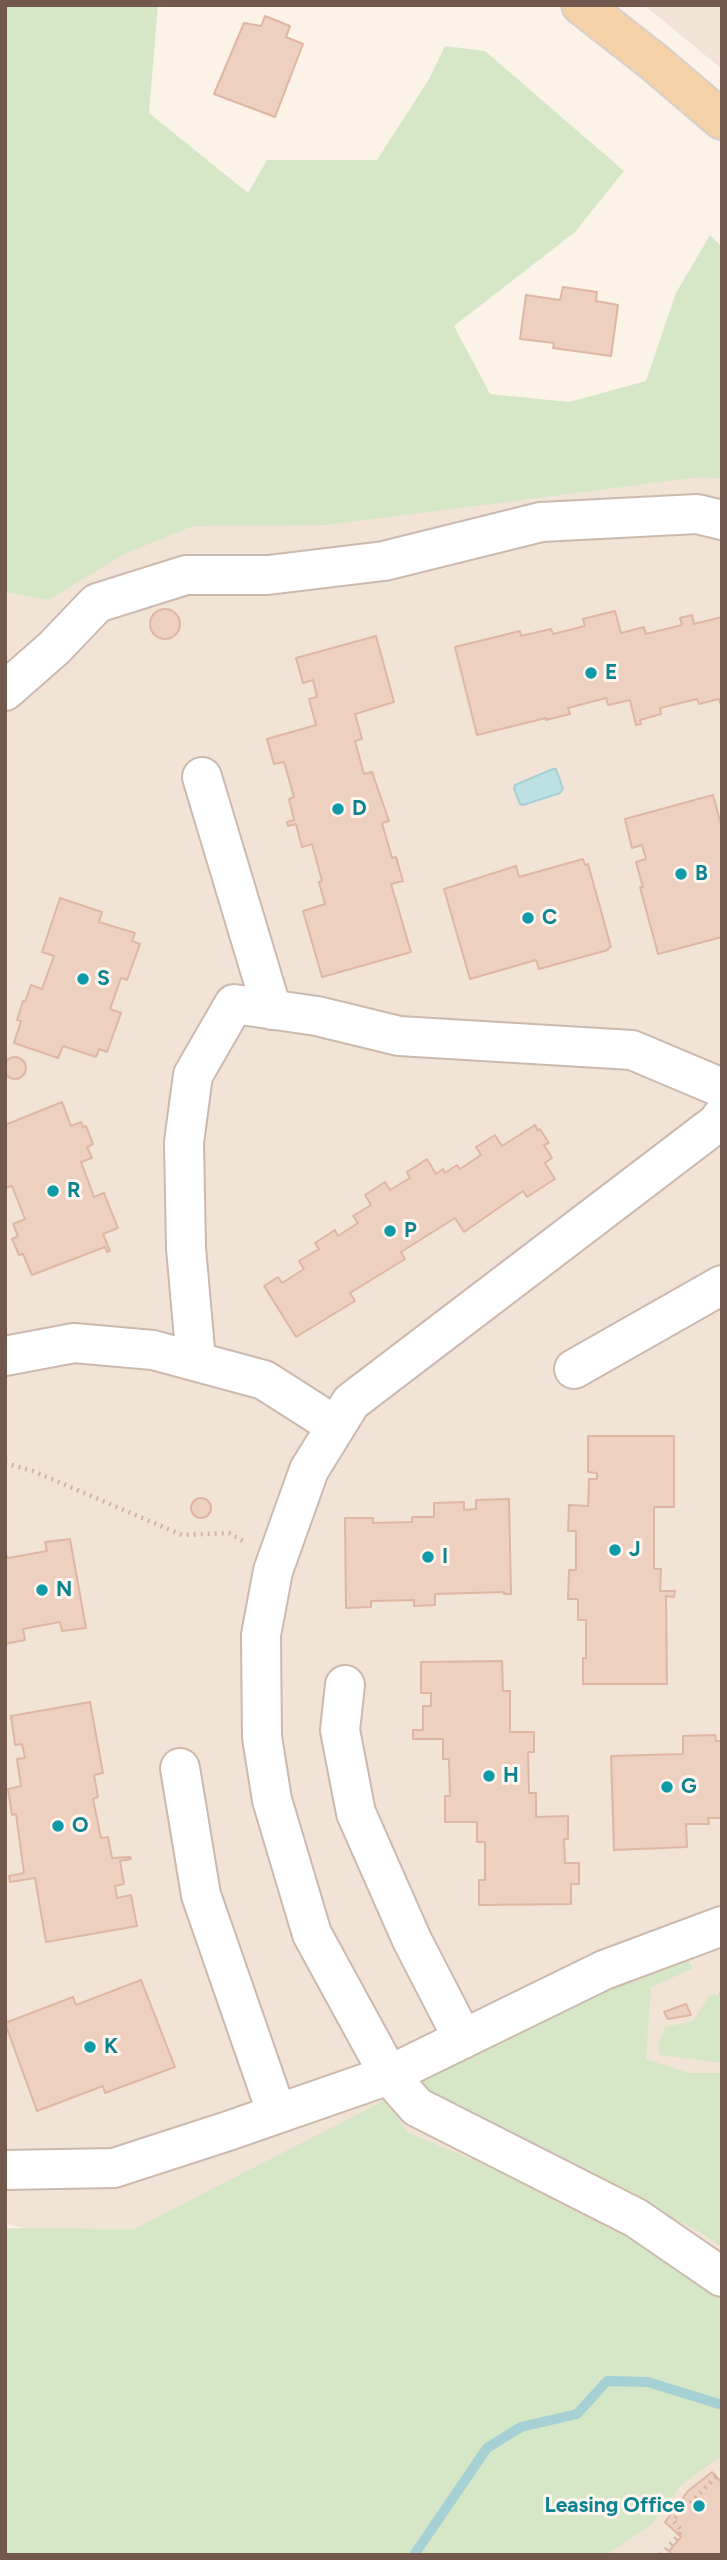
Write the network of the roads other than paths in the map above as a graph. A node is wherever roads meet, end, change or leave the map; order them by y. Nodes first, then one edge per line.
1 (581, 5) edge
2 (722, 120) edge
3 (722, 520) edge
4 (5, 691) edge
5 (202, 777) dead end
6 (272, 1010) junction
7 (722, 1088) edge
8 (722, 1116) edge
9 (722, 1285) edge
10 (5, 1356) edge
11 (196, 1361) junction
12 (574, 1369) dead end
13 (336, 1426) junction
14 (345, 1685) dead end
15 (180, 1768) dead end
16 (722, 1926) edge
17 (463, 2039) junction
18 (389, 2075) junction
19 (277, 2114) junction
20 (5, 2170) edge
21 (722, 2277) edge

1 - 2 main road
3 - 4 lane
5 - 6 lane
6 - 7 lane
6 - 11 lane
8 - 13 lane
9 - 12 lane
10 - 11 lane
11 - 13 lane
13 - 18 lane
14 - 17 lane
15 - 19 lane
16 - 17 lane
17 - 18 lane
18 - 19 lane
18 - 21 lane
19 - 20 lane

